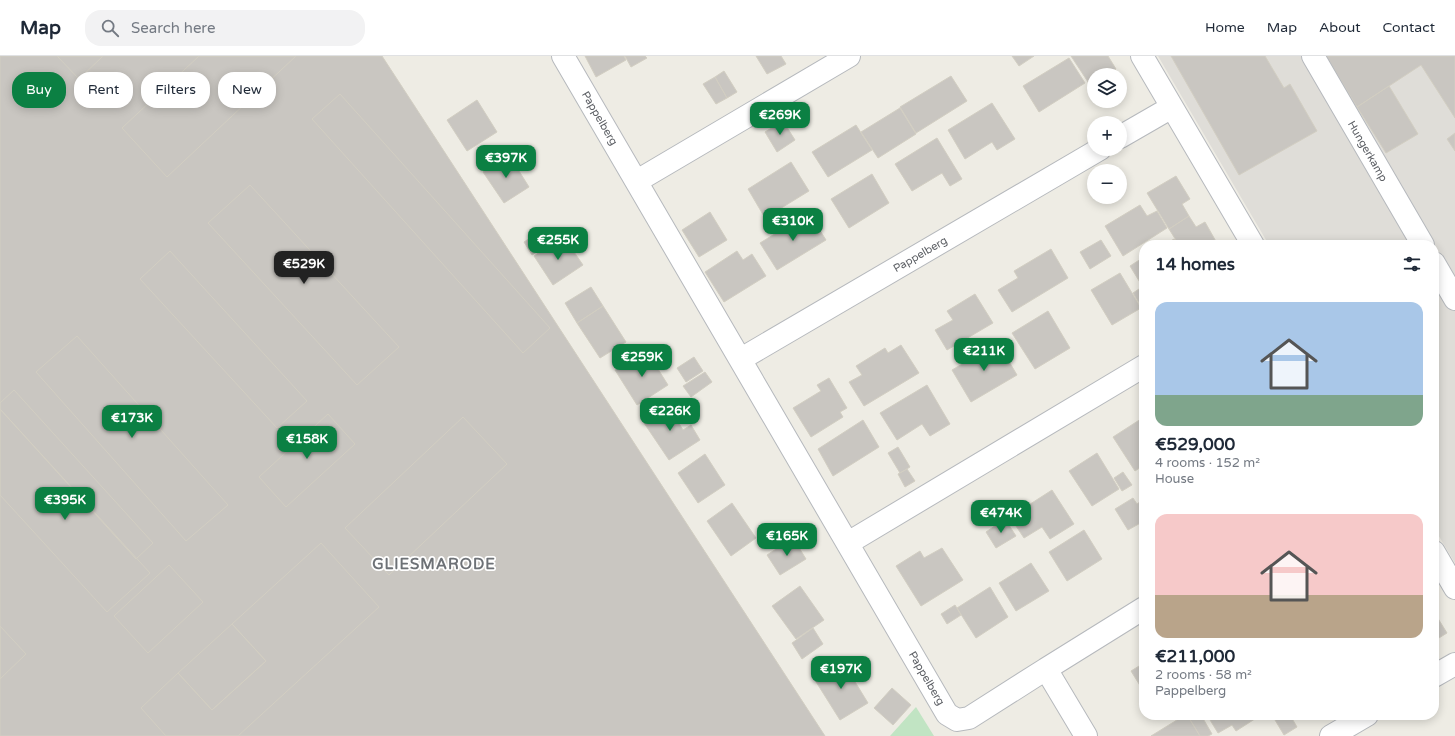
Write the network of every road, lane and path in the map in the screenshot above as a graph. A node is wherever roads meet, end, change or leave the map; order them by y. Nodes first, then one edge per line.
1 (563, 56) edge
2 (849, 56) edge
3 (1142, 56) edge
4 (1313, 56) edge
5 (1172, 107) junction
6 (1127, 133) edge
7 (1088, 156) edge
8 (637, 181) junction
9 (1250, 240) edge
10 (1420, 240) edge
11 (1439, 272) edge
12 (1455, 299) edge
13 (741, 359) junction
14 (1139, 369) edge
15 (848, 543) junction
16 (1439, 561) edge
17 (1455, 588) edge
18 (1139, 611) edge
19 (1455, 664) edge
20 (1046, 669) junction
21 (1439, 673) edge
22 (1358, 720) edge
23 (1086, 736) edge
24 (1331, 736) edge

1 - 8 street, Pappelberg
2 - 8 street
3 - 5 street
4 - 10 street, Hungerkamp
5 - 6 street
5 - 9 street
7 - 13 street, Pappelberg
8 - 13 street, Pappelberg
11 - 12 street
13 - 15 street, Pappelberg
14 - 15 street
15 - 20 street, Pappelberg
16 - 17 street
18 - 20 street, Pappelberg
19 - 21 street
20 - 23 street
22 - 24 street

